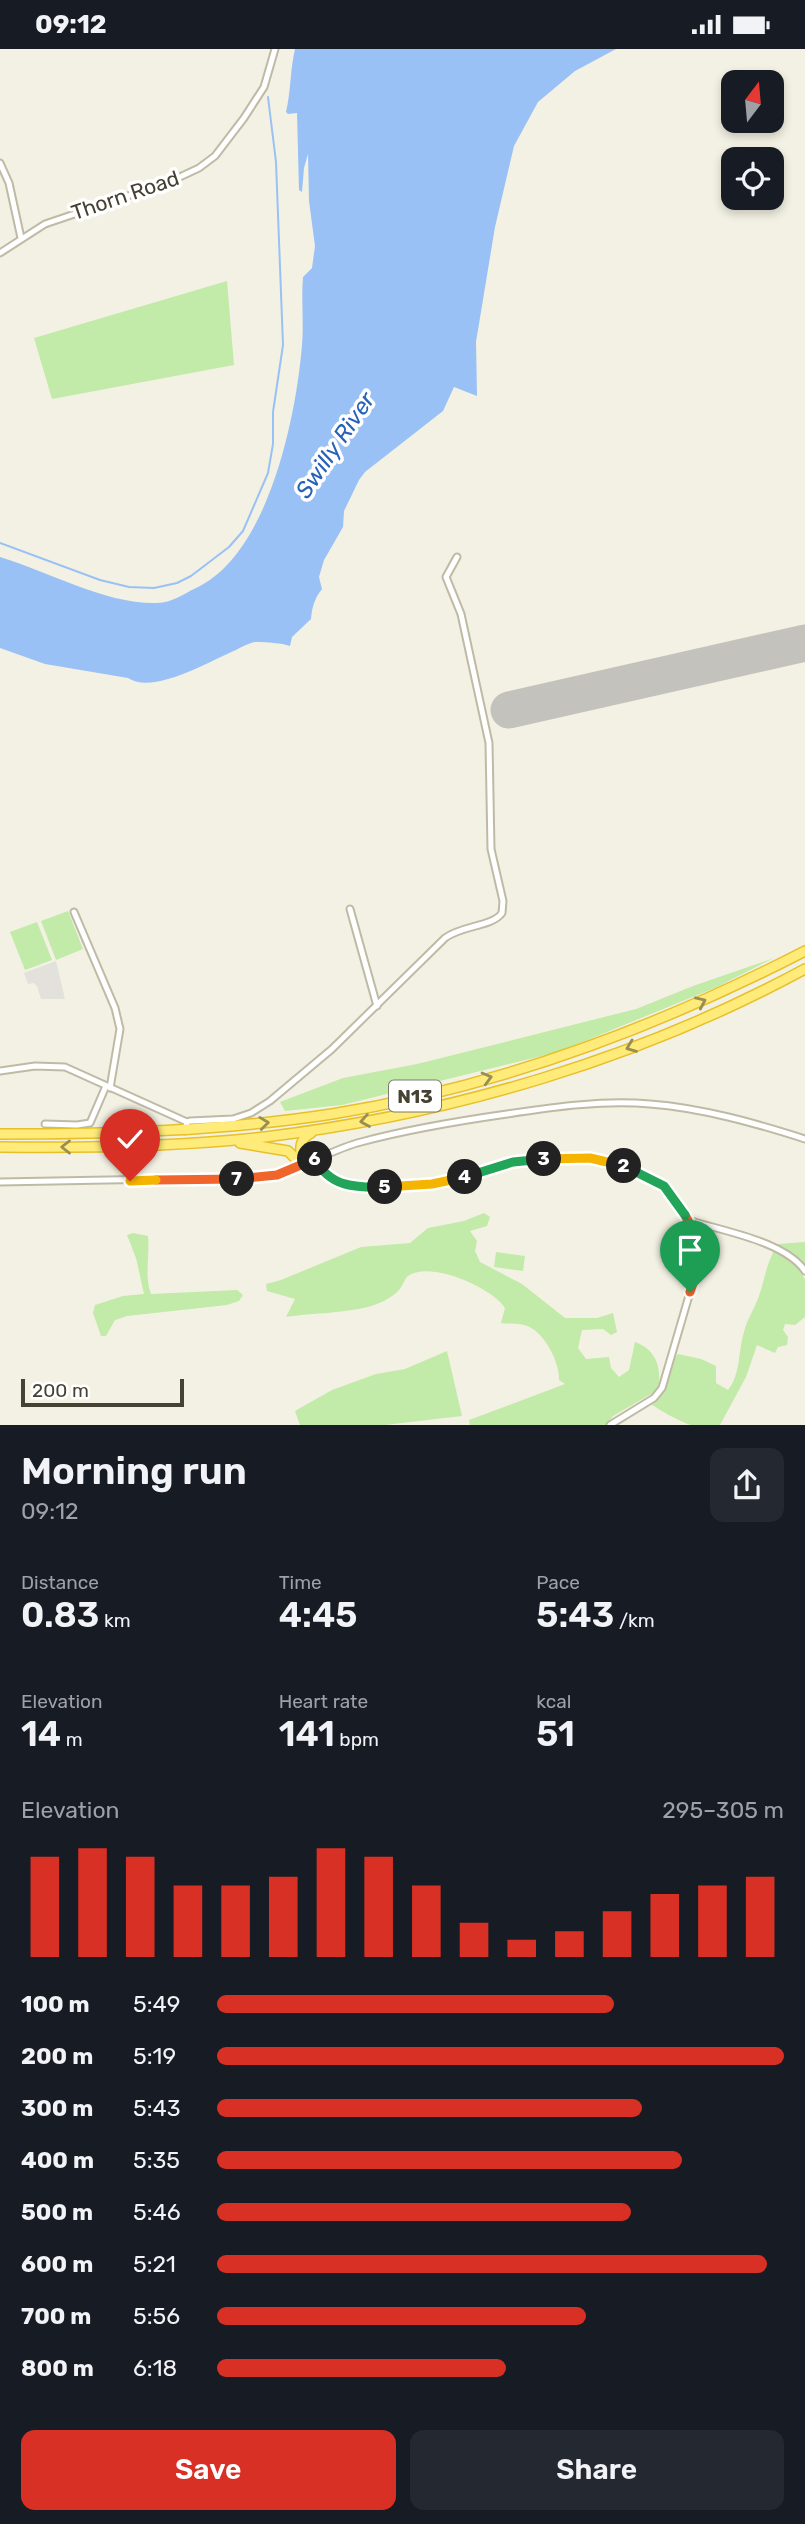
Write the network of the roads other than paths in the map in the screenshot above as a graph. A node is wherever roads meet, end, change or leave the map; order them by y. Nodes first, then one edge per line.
1 (275, 49) edge
2 (0, 163) edge
3 (21, 238) junction
4 (0, 253) edge
5 (457, 557) dead end
6 (350, 909) dead end
7 (74, 912) dead end
8 (805, 951) edge
9 (805, 969) edge
10 (377, 1006) junction
11 (0, 1071) edge
12 (108, 1087) junction
13 (45, 1124) dead end
14 (186, 1126) junction
15 (320, 1129) junction
16 (0, 1134) edge
17 (805, 1139) edge
18 (230, 1140) junction
19 (0, 1147) edge
20 (315, 1159) junction
21 (302, 1165) junction
22 (0, 1182) edge
23 (688, 1220) junction
24 (805, 1271) edge
25 (610, 1425) edge

1 - 3 street, Thorn Road
2 - 3 street
3 - 4 street, Thorn Road
5 - 10 street
6 - 10 street
7 - 12 street
14 -> 8 highway, N13
9 -> 15 highway, N13
10 - 14 street
11 - 12 street
12 - 13 street
12 - 14 street
14 - 16 highway, N13
15 - 18 highway, N13
15 - 21 highway
17 - 20 street
18 -> 19 highway, N13
18 - 21 highway
20 - 21 street
20 - 23 street
21 - 22 street
23 - 24 street
23 - 25 street

